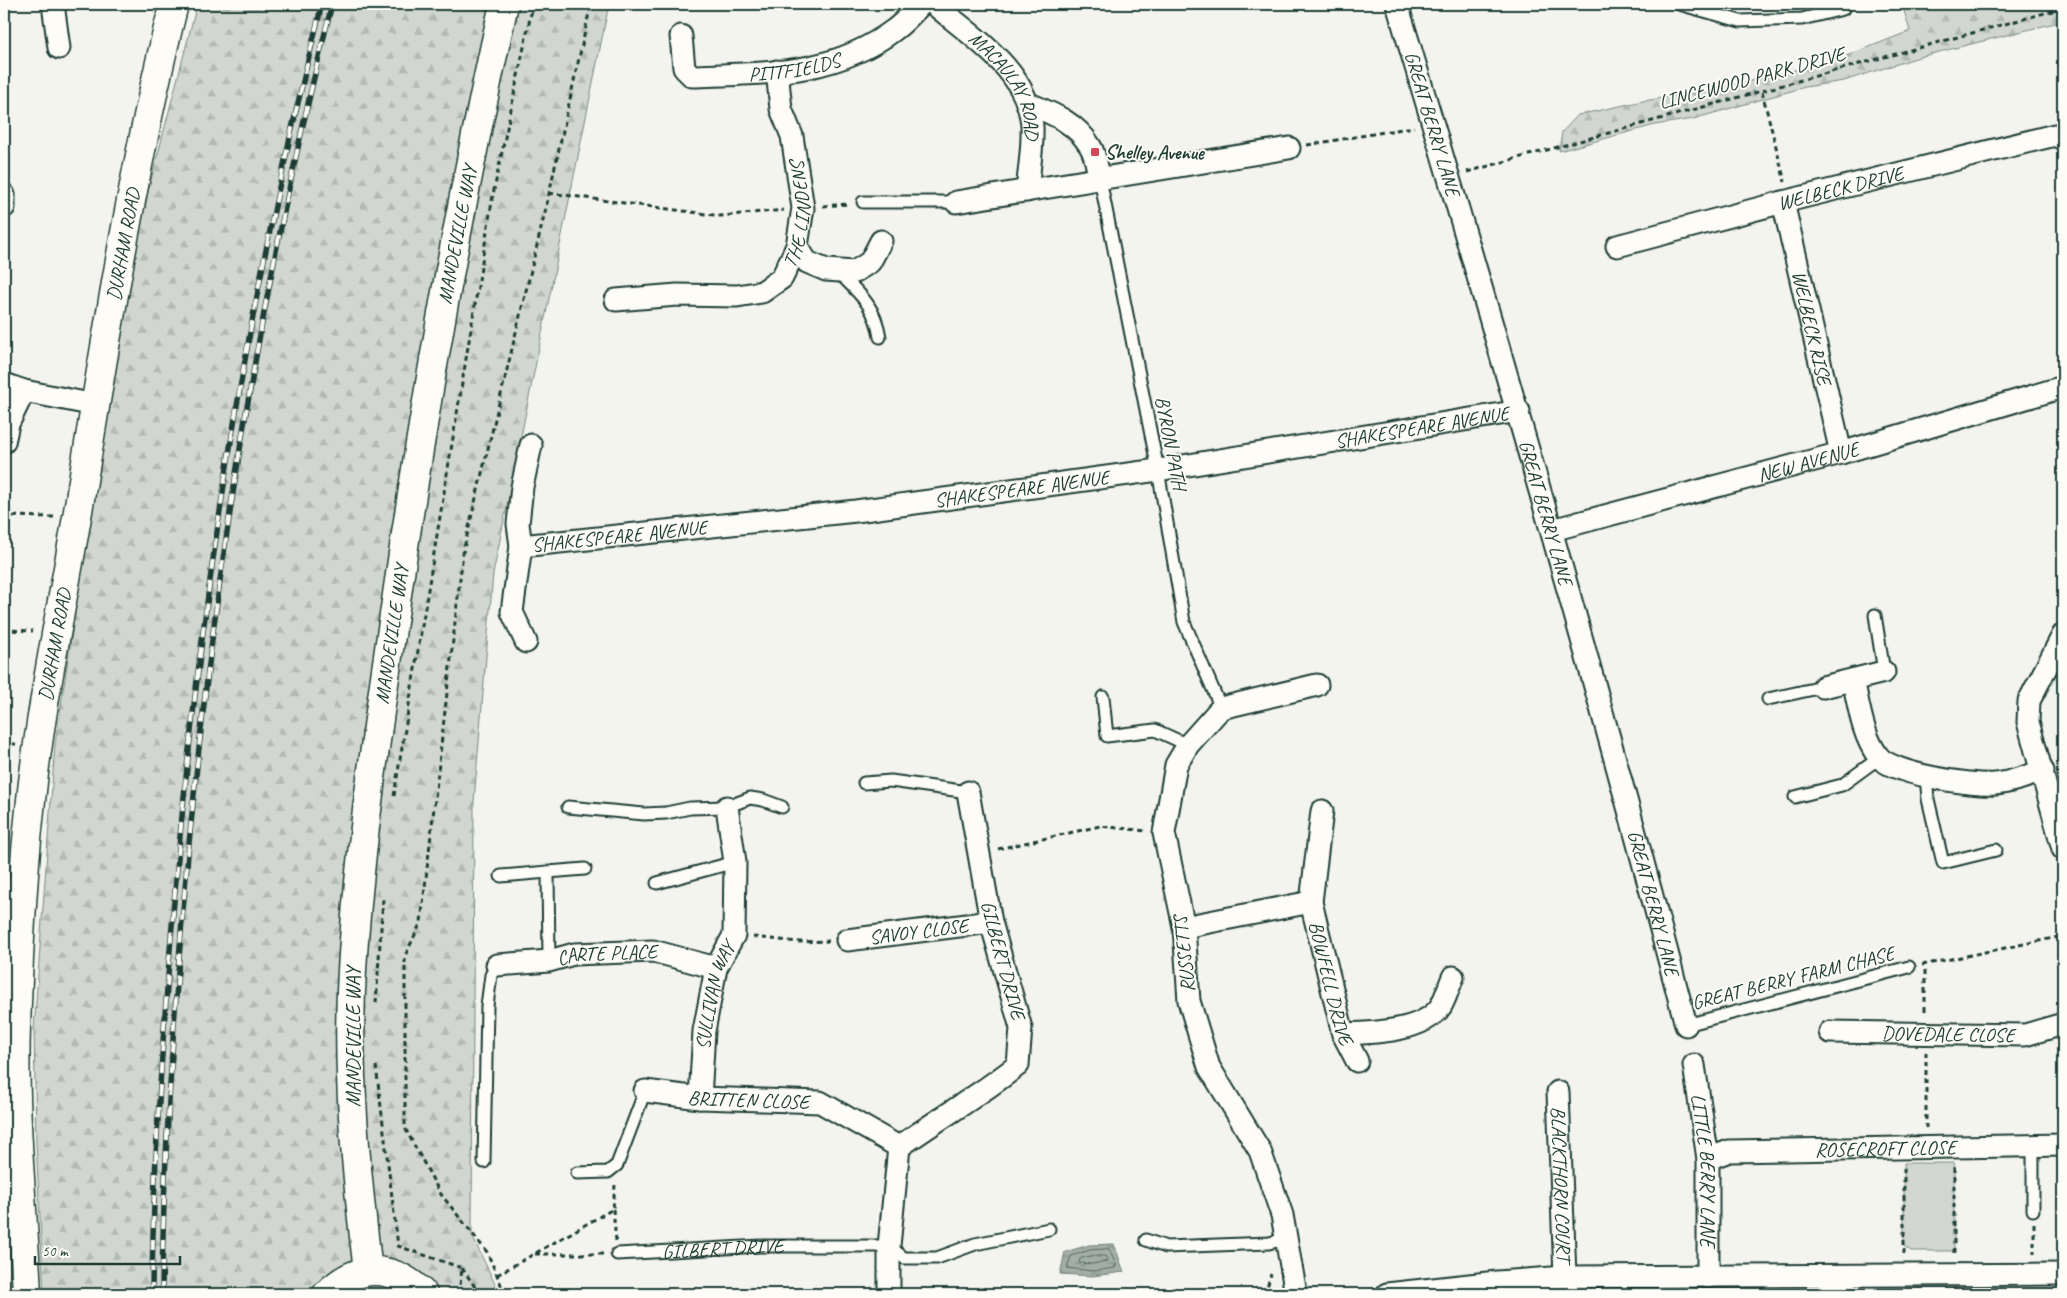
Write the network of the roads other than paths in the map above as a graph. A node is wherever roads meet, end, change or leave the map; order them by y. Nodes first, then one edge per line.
1 (53, 4) edge
2 (174, 4) edge
3 (504, 4) edge
4 (922, 4) edge
5 (934, 4) edge
6 (1397, 4) edge
7 (1679, 4) edge
8 (1846, 4) edge
9 (681, 36) dead end
10 (59, 48) dead end
11 (777, 72) junction
12 (1027, 103) junction
13 (2063, 139) edge
14 (1289, 148) road end
15 (1100, 179) junction
16 (1027, 191) junction
17 (4, 195) edge
18 (1786, 201) junction
19 (863, 202) road end
20 (956, 202) joint
21 (4, 207) edge
22 (881, 241) dead end
23 (797, 246) junction
24 (1617, 246) dead end
25 (838, 271) junction
26 (616, 300) dead end
27 (880, 337) dead end
28 (4, 384) edge
29 (2063, 387) edge
30 (24, 391) junction
31 (95, 405) junction
32 (1519, 411) junction
33 (4, 442) edge
34 (531, 445) dead end
35 (1841, 453) junction
36 (1158, 470) junction
37 (1552, 530) junction
38 (521, 546) junction
39 (1875, 615) dead end
40 (2063, 635) edge
41 (526, 642) dead end
42 (1884, 672) joint
43 (1854, 680) junction
44 (1317, 685) dead end
45 (1823, 687) joint
46 (1103, 697) dead end
47 (1768, 699) dead end
48 (1221, 708) junction
49 (1188, 745) junction
50 (1879, 758) junction
51 (2043, 772) junction
52 (1926, 776) junction
53 (864, 784) dead end
54 (968, 792) joint
55 (1795, 797) dead end
56 (568, 807) dead end
57 (728, 807) junction
58 (782, 807) dead end
59 (1322, 811) dead end
60 (2063, 849) edge
61 (1996, 850) dead end
62 (736, 862) junction
63 (585, 869) dead end
64 (548, 872) junction
65 (501, 876) dead end
66 (657, 882) dead end
67 (1311, 902) junction
68 (13, 914) edge
69 (991, 922) junction
70 (1184, 927) junction
71 (847, 940) road end
72 (548, 961) junction
73 (497, 965) joint
74 (1909, 967) road end
75 (716, 968) junction
76 (1453, 977) dead end
77 (2063, 1024) edge
78 (1686, 1025) joint
79 (1830, 1032) dead end
80 (1343, 1034) junction
81 (1357, 1061) dead end
82 (1694, 1065) dead end
83 (645, 1091) joint
84 (1558, 1092) dead end
85 (700, 1098) junction
86 (2062, 1145) edge
87 (2033, 1146) junction
88 (899, 1147) junction
89 (1708, 1158) junction
90 (484, 1162) dead end
91 (577, 1173) dead end
92 (2033, 1210) road end
93 (1049, 1229) dead end
94 (1286, 1239) junction
95 (1146, 1240) dead end
96 (889, 1246) junction
97 (617, 1254) road end
98 (368, 1272) junction
99 (2063, 1274) edge
100 (1708, 1277) junction
101 (1565, 1278) junction
102 (1844, 1285) edge
103 (1423, 1292) edge
104 (27, 1294) edge
105 (327, 1294) edge
106 (423, 1294) edge
107 (889, 1294) edge
108 (1296, 1294) edge
109 (1387, 1294) edge

1 - 10 street
2 - 31 main road, DURHAM ROAD
3 - 98 main road, MANDEVILLE WAY
4 - 11 street, PITTFIELDS
5 - 12 street, MACAULAY ROAD
6 - 32 street, GREAT BERRY LANE
7 - 8 lane
9 - 11 street, PITTFIELDS
11 - 23 street, THE LINDENS
12 - 15 street
12 - 16 street, MACAULAY ROAD
13 - 18 street, WELBECK DRIVE
14 - 15 street
15 - 16 street
15 - 36 lane, BYRON PATH
16 - 20 street
17 - 21 street
18 - 24 street, WELBECK DRIVE
18 - 35 street, WELBECK RISE
19 - 20 lane
22 - 25 street
23 - 25 street
23 - 26 street, THE LINDENS
25 - 27 lane
28 - 30 street
29 - 35 street, NEW AVENUE
30 - 31 street
30 - 33 street
31 - 68 main road, DURHAM ROAD
32 - 36 street, SHAKESPEARE AVENUE
32 - 37 street, GREAT BERRY LANE
34 - 38 street
35 - 37 street, NEW AVENUE
36 - 38 street, SHAKESPEARE AVENUE
36 - 48 lane, BYRON PATH
37 - 78 street, GREAT BERRY LANE
38 - 41 street
39 - 42 lane
40 - 51 street
42 - 43 street
43 - 45 street
43 - 50 street
44 - 48 street
45 - 47 lane
46 - 49 lane
48 - 49 street, RUSSETTS
49 - 70 street, RUSSETTS
50 - 52 street
50 - 55 lane
51 - 52 street
51 - 60 street
52 - 61 lane
53 - 54 lane
54 - 69 street, GILBERT DRIVE
56 - 57 lane
57 - 58 lane
57 - 62 street, SULLIVAN WAY
59 - 67 street, BOWFELL DRIVE
62 - 66 lane
62 - 75 street, SULLIVAN WAY
63 - 64 lane
64 - 65 lane
64 - 72 lane
67 - 70 street, BOWFELL DRIVE
67 - 80 street, BOWFELL DRIVE
68 - 104 main road, DURHAM ROAD
69 - 71 street, SAVOY CLOSE
69 - 88 street, GILBERT DRIVE
70 - 94 street, RUSSETTS
72 - 73 street, CARTE PLACE
72 - 75 street, CARTE PLACE
73 - 90 lane
74 - 78 lane, GREAT BERRY FARM CHASE
75 - 85 street, SULLIVAN WAY
76 - 80 street
77 - 79 street, DOVEDALE CLOSE
80 - 81 street, BOWFELL DRIVE
82 - 89 street, LITTLE BERRY LANE
83 - 85 street, BRITTEN CLOSE
83 - 91 lane
84 - 101 street, BLACKTHORN COURT
85 - 88 street, BRITTEN CLOSE
86 - 87 street, ROSECROFT CLOSE
87 - 89 street, ROSECROFT CLOSE
87 - 92 lane
88 - 96 street
89 - 100 street, LITTLE BERRY LANE
93 - 96 lane
94 - 95 lane
94 - 108 street, RUSSETTS
96 - 97 lane, GILBERT DRIVE
96 - 107 street
98 - 105 main road
98 - 106 main road
99 - 102 street
100 - 101 street
100 - 102 street
101 - 103 street
103 - 109 street

